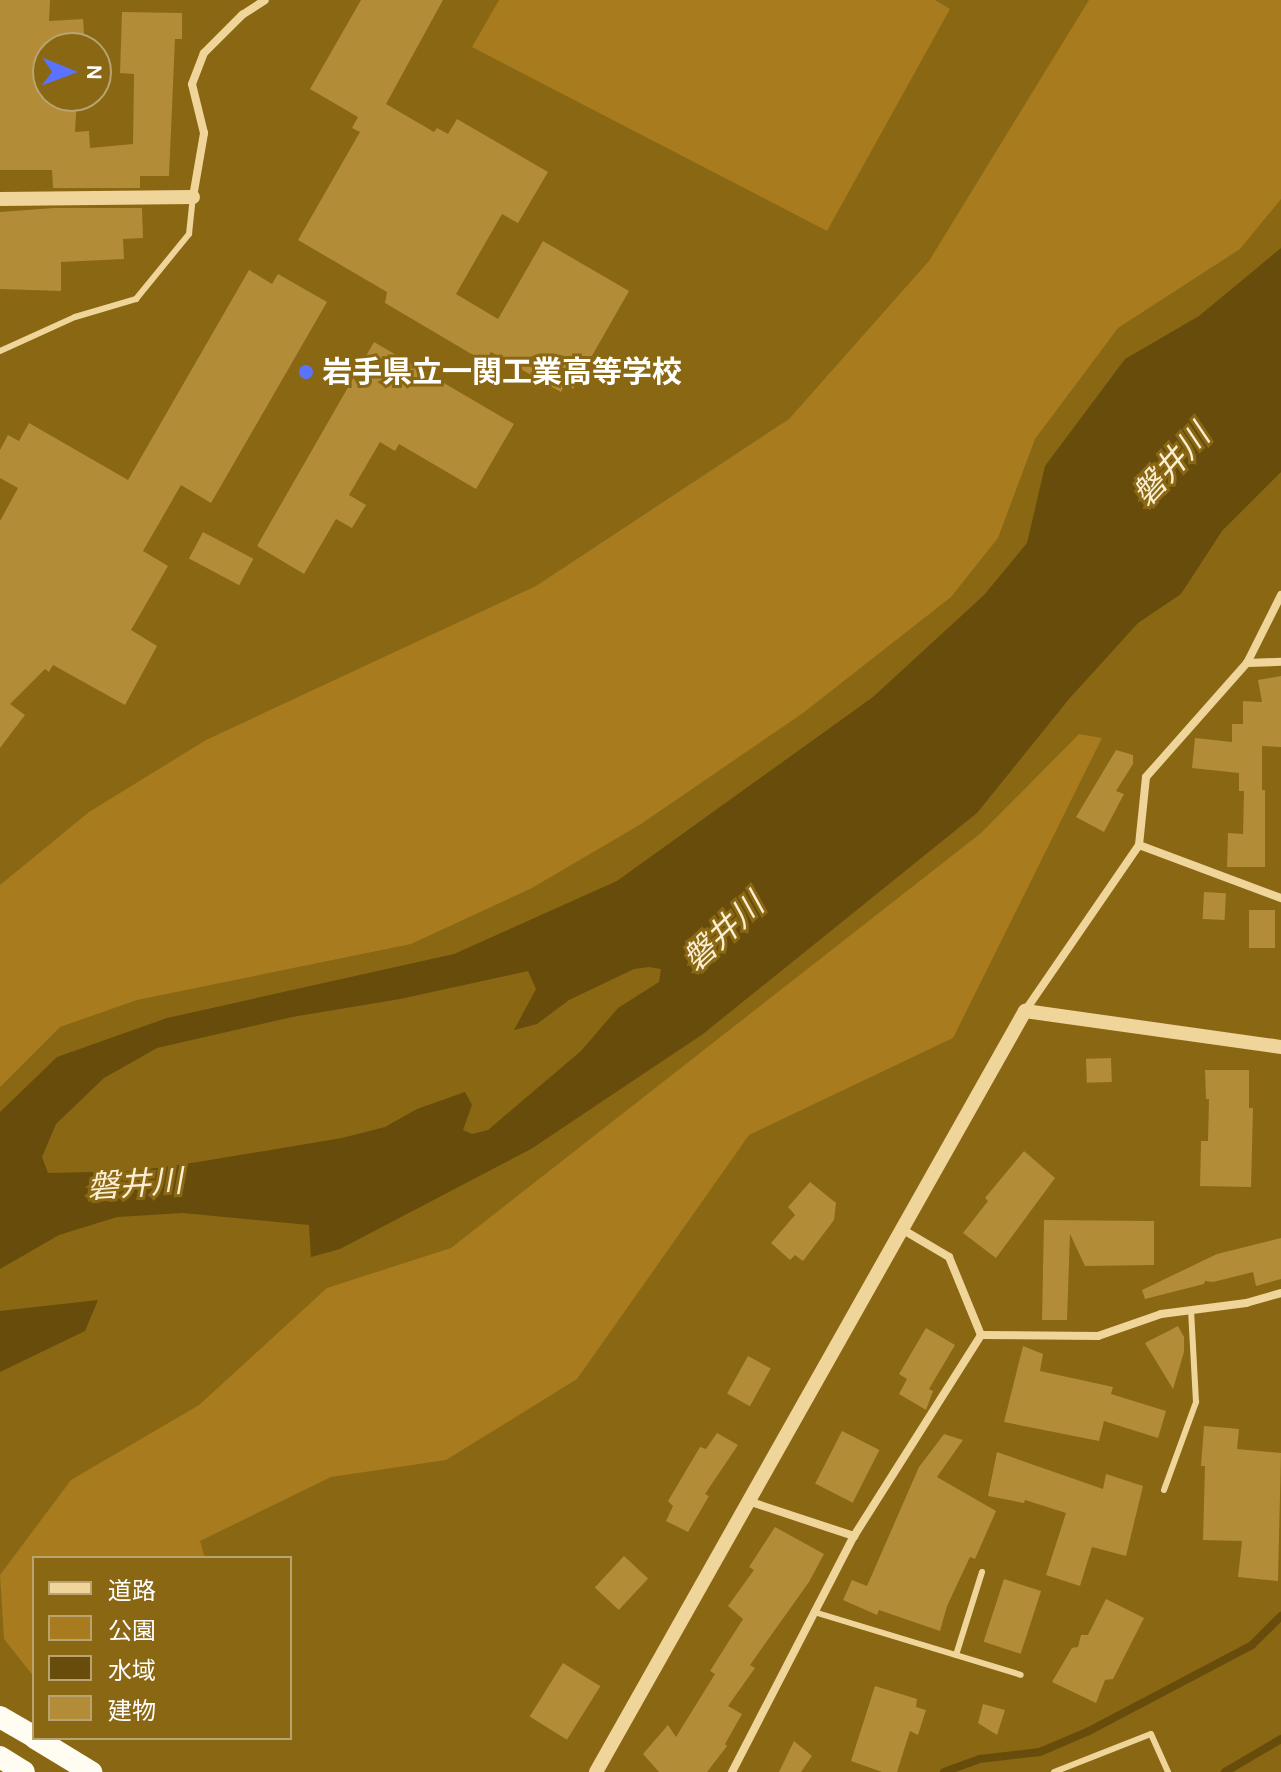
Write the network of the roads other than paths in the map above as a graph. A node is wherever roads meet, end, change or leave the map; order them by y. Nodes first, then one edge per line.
1 (265, 0) edge
2 (193, 197) junction
3 (0, 199) edge
4 (0, 351) edge
5 (1281, 595) edge
6 (1281, 662) edge
7 (1247, 663) junction
8 (1139, 845) junction
9 (1281, 898) edge
10 (1025, 1011) junction
11 (1281, 1047) edge
12 (900, 1228) junction
13 (1281, 1293) edge
14 (1191, 1310) junction
15 (981, 1335) junction
16 (1164, 1490) dead end
17 (748, 1501) junction
18 (854, 1536) junction
19 (982, 1572) dead end
20 (814, 1612) junction
21 (956, 1655) junction
22 (1021, 1675) dead end
23 (0, 1717) edge
24 (32, 1737) edge
25 (37, 1740) edge
26 (0, 1757) edge
27 (24, 1772) edge
28 (91, 1772) edge
29 (596, 1772) edge
30 (732, 1772) edge
31 (1054, 1772) edge
32 (1168, 1772) edge

1 - 2 street
2 - 3 street
2 - 4 lane
5 - 7 street
6 - 7 street
7 - 8 street
8 - 9 street
8 - 10 street
10 - 11 street
10 - 12 street
12 - 15 street
12 - 17 street
13 - 14 street
14 - 15 street
14 - 16 lane
15 - 18 street
17 - 18 street
17 - 29 street
18 - 20 street
19 - 21 lane
20 - 21 lane
20 - 30 street
21 - 22 lane
23 - 24 highway
25 - 28 highway
26 - 27 highway
31 - 32 lane

